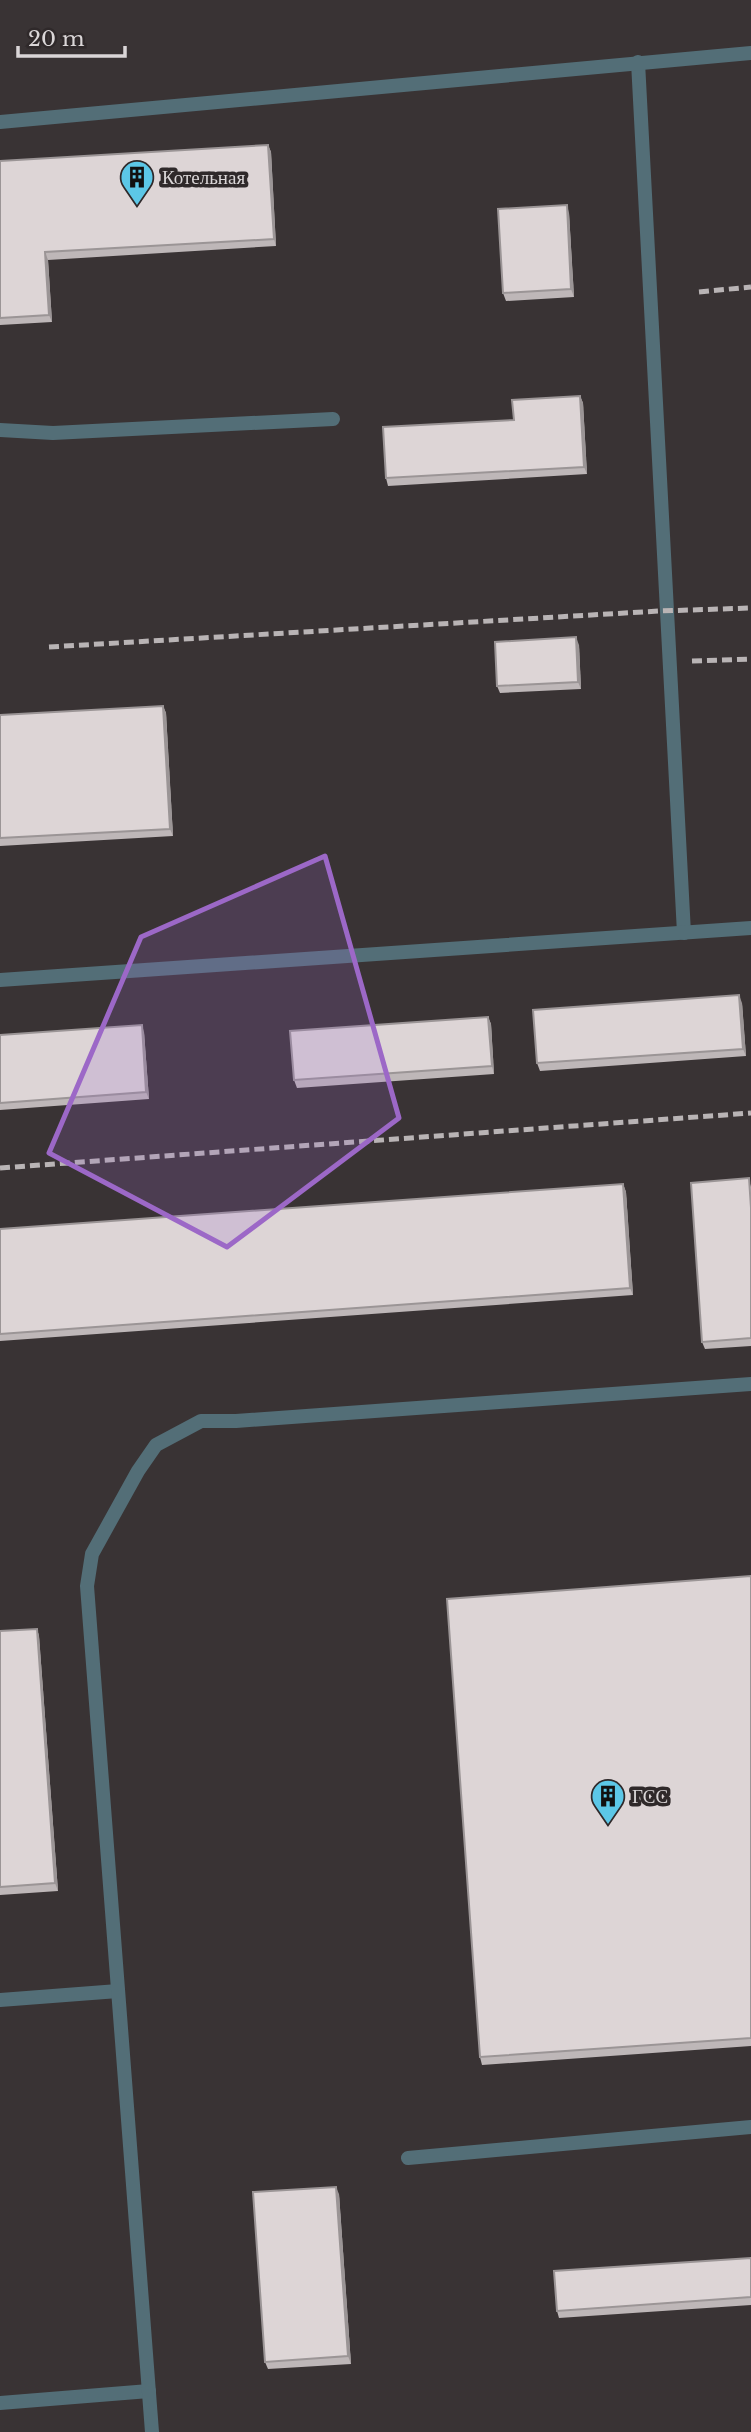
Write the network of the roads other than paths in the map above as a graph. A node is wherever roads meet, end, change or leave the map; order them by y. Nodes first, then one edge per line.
1 (751, 53) edge
2 (638, 62) junction
3 (0, 122) edge
4 (333, 419) dead end
5 (0, 430) edge
6 (751, 928) edge
7 (684, 933) junction
8 (0, 981) edge
9 (751, 1384) edge
10 (118, 1991) junction
11 (0, 2000) edge
12 (751, 2127) edge
13 (408, 2158) dead end
14 (149, 2391) junction
15 (0, 2403) edge
16 (152, 2432) edge

1 - 2 lane
2 - 3 lane
2 - 7 lane
4 - 5 lane
6 - 7 lane
7 - 8 lane
9 - 10 lane
10 - 11 lane
10 - 14 lane
12 - 13 lane
14 - 15 lane
14 - 16 lane

